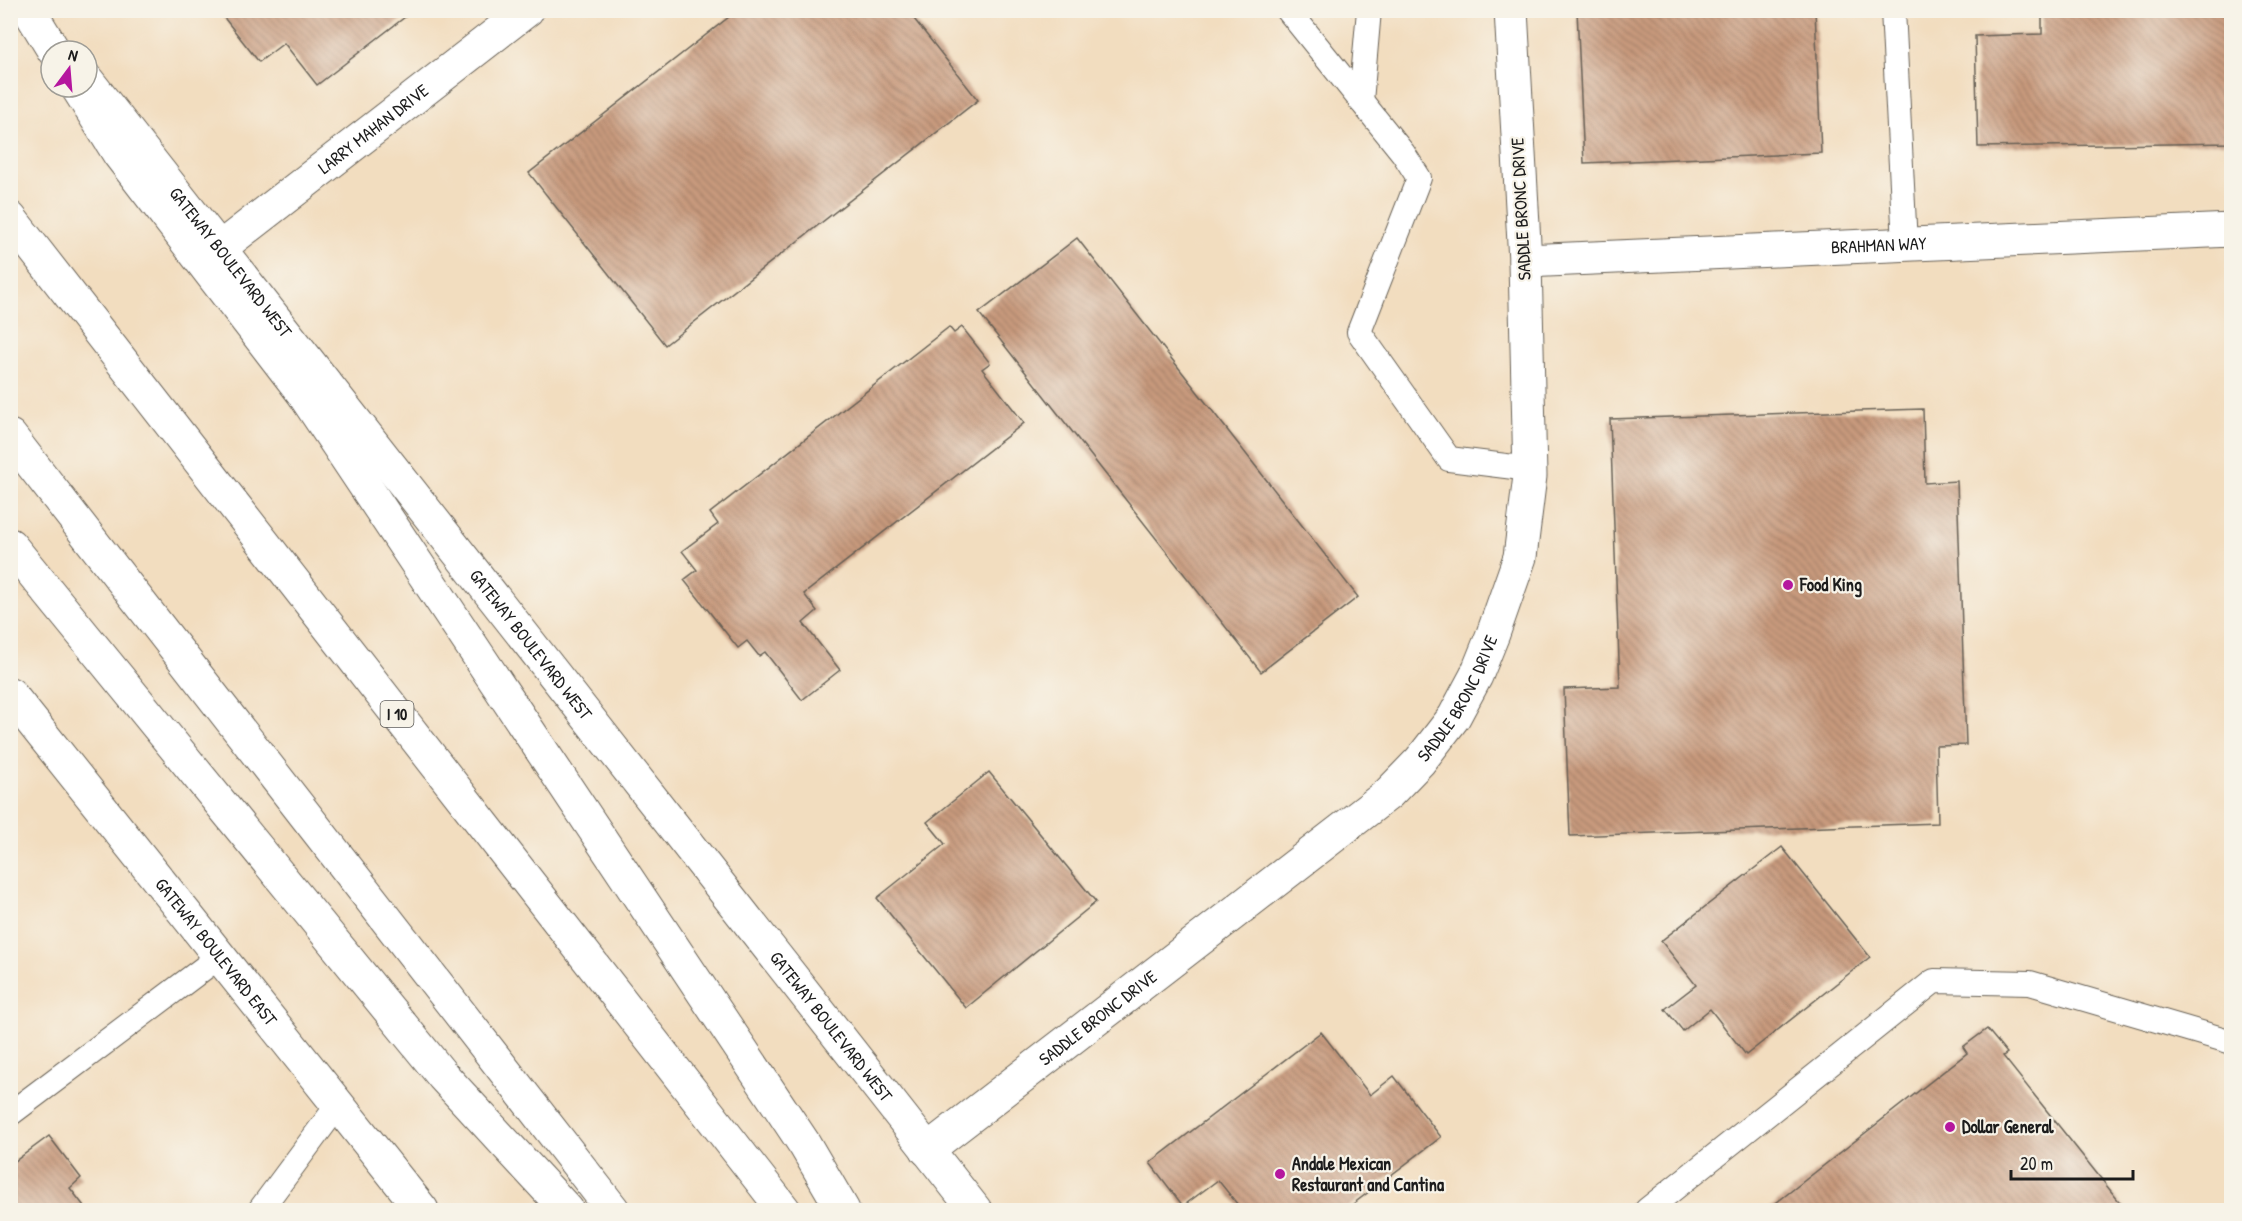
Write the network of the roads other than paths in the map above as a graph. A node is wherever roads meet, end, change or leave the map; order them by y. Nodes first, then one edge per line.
1 (31, 10) edge
2 (527, 10) edge
3 (1287, 10) edge
4 (1369, 10) edge
5 (1511, 10) edge
6 (1893, 10) edge
7 (47, 39) edge
8 (54, 39) edge
9 (99, 95) edge
10 (85, 99) edge
11 (1361, 101) junction
12 (10, 218) edge
13 (2232, 230) edge
14 (1905, 244) junction
15 (220, 248) junction
16 (1525, 261) junction
17 (10, 436) edge
18 (1530, 469) junction
19 (10, 545) edge
20 (10, 693) edge
21 (220, 956) junction
22 (2232, 1042) edge
23 (338, 1105) junction
24 (10, 1114) edge
25 (927, 1150) junction
26 (260, 1210) edge
27 (422, 1210) edge
28 (567, 1210) edge
29 (613, 1210) edge
30 (784, 1210) edge
31 (843, 1210) edge
32 (975, 1210) edge
33 (1647, 1210) edge

1 - 7 main road
1 - 8 main road
2 - 15 main road, LARRY MAHAN DRIVE
3 - 11 lane
4 - 11 lane
5 - 16 main road, SADDLE BRONC DRIVE
6 - 14 lane
9 - 15 main road, GATEWAY BOULEVARD WEST
10 - 31 main road
11 - 18 lane
12 - 30 main road, I 10
13 - 14 main road, BRAHMAN WAY
14 - 16 main road, BRAHMAN WAY
15 - 25 main road, GATEWAY BOULEVARD WEST
16 - 18 main road, SADDLE BRONC DRIVE
17 - 29 main road
18 - 25 main road, SADDLE BRONC DRIVE
19 - 28 main road
20 - 21 main road, GATEWAY BOULEVARD EAST
21 - 23 main road, GATEWAY BOULEVARD EAST
21 - 24 lane
22 - 33 lane
23 - 26 lane
23 - 27 main road, GATEWAY BOULEVARD EAST
25 - 32 main road, GATEWAY BOULEVARD WEST

